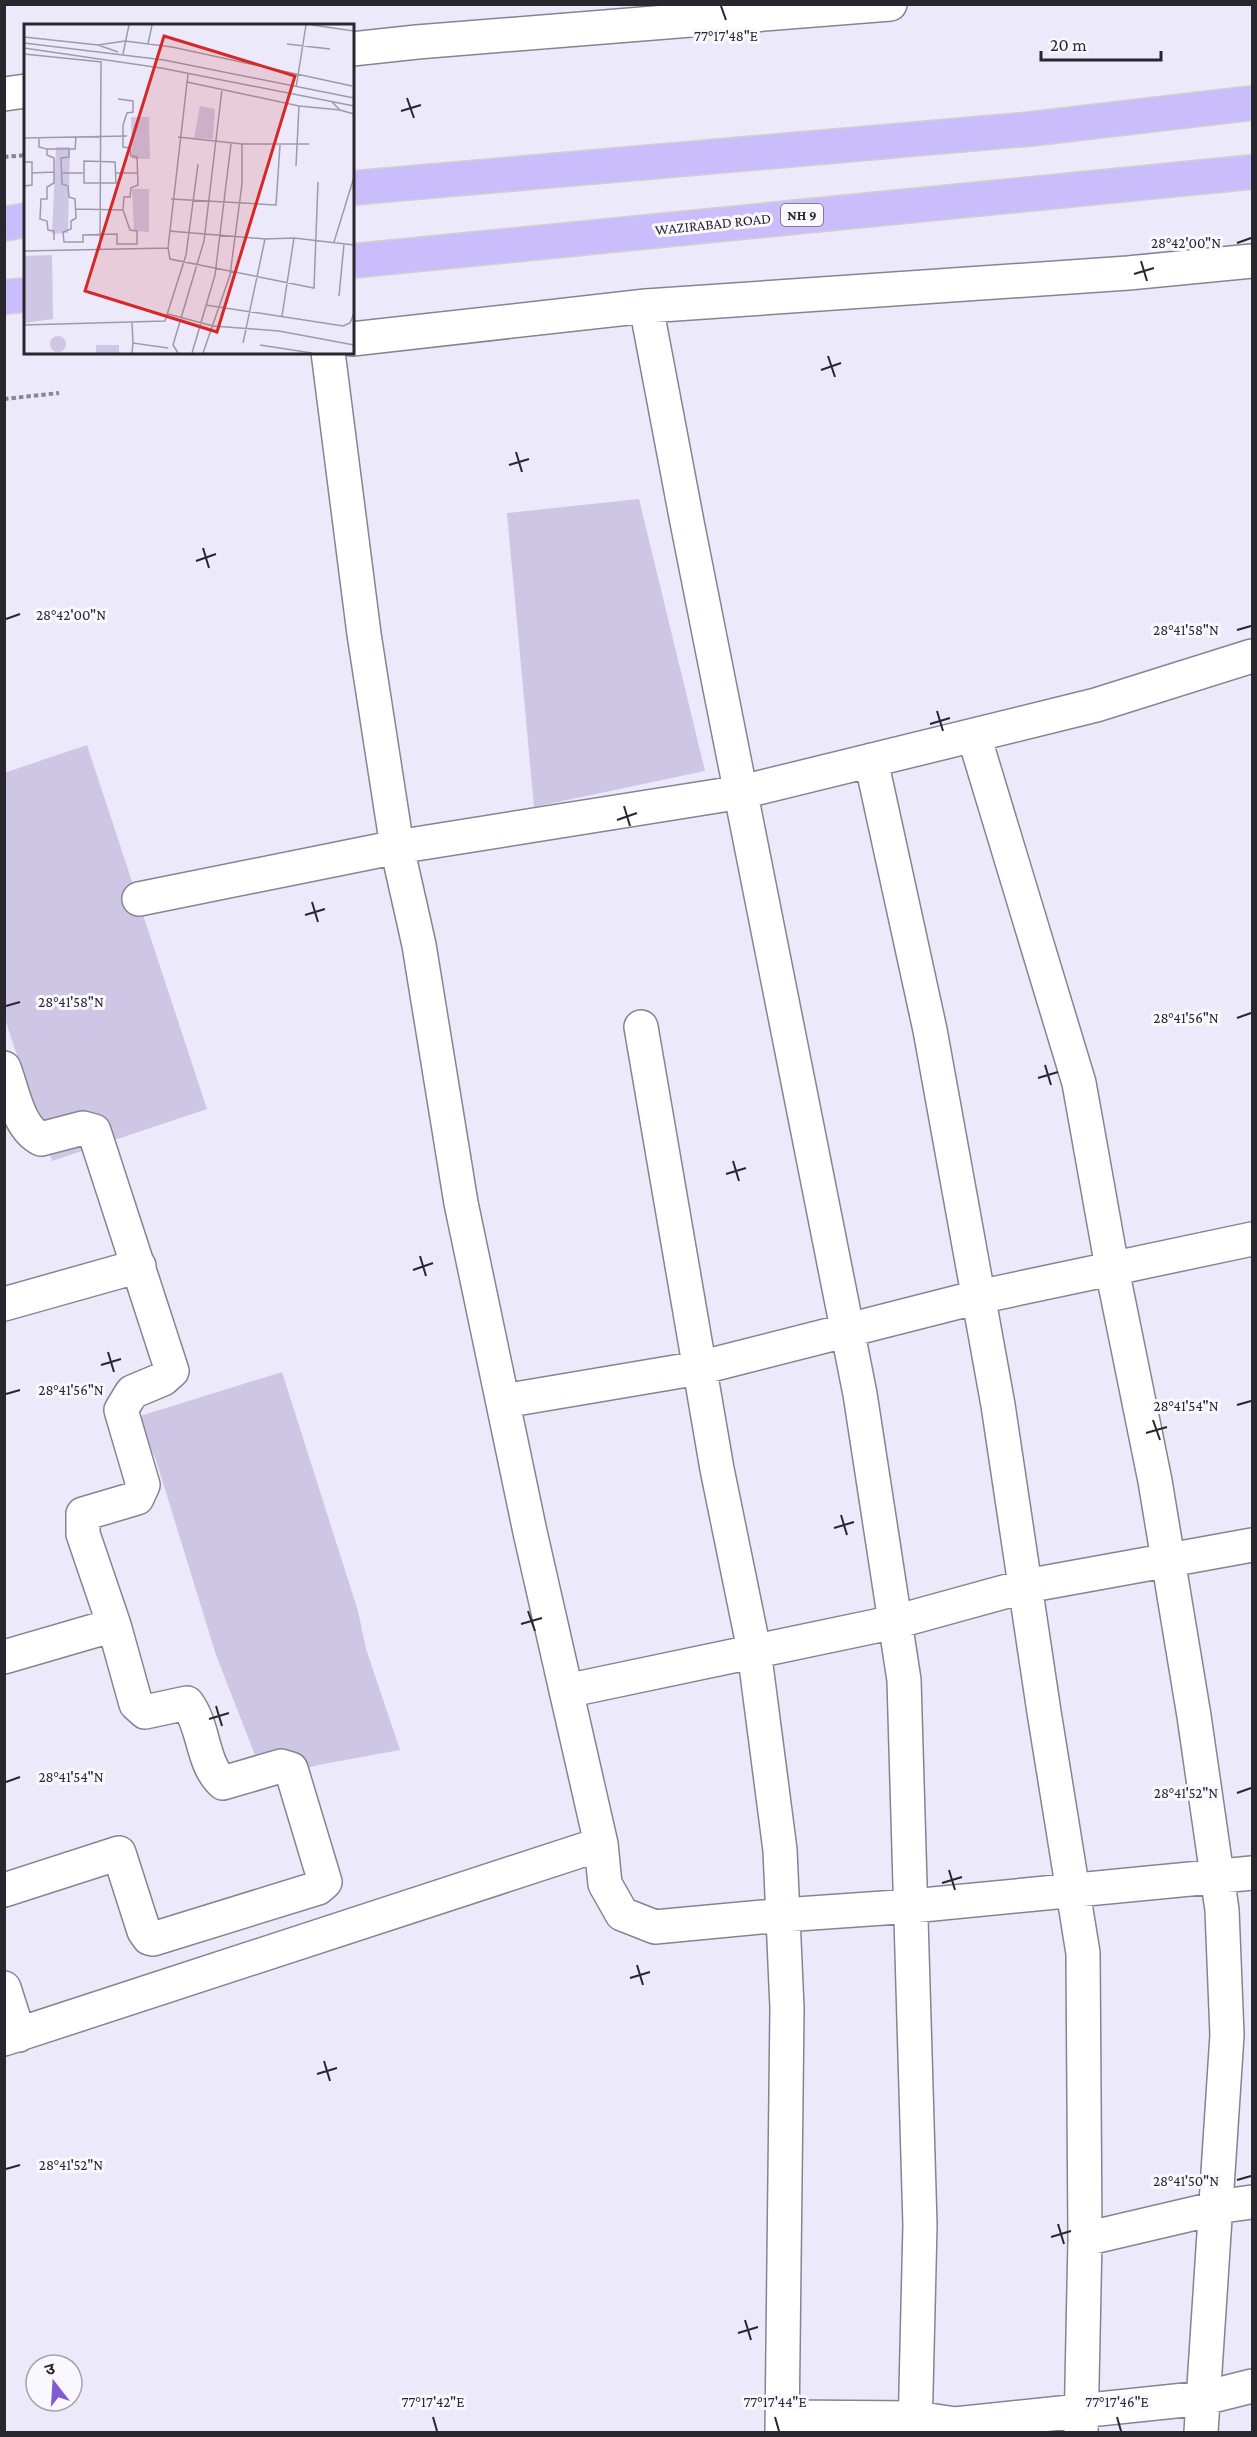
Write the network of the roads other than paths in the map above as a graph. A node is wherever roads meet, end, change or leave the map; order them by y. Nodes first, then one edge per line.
1 (890, 4) edge
2 (354, 49) edge
3 (24, 91) edge
4 (4, 94) edge
5 (1252, 103) edge
6 (1252, 172) edge
7 (354, 188) edge
8 (24, 220) edge
9 (4, 224) edge
10 (354, 261) edge
11 (1252, 261) edge
12 (24, 295) edge
13 (4, 297) edge
14 (646, 306) junction
15 (354, 339) edge
16 (328, 354) edge
17 (1252, 656) edge
18 (974, 736) junction
19 (872, 760) junction
20 (742, 792) junction
21 (397, 847) junction
22 (139, 899) dead end
23 (641, 1027) dead end
24 (4, 1068) edge
25 (1252, 1239) edge
26 (139, 1266) junction
27 (1113, 1269) junction
28 (978, 1297) junction
29 (4, 1304) edge
30 (847, 1332) junction
31 (699, 1368) junction
32 (503, 1401) junction
33 (1252, 1545) edge
34 (1167, 1562) junction
35 (1026, 1586) junction
36 (895, 1622) junction
37 (114, 1625) junction
38 (754, 1650) junction
39 (4, 1657) edge
40 (566, 1691) junction
41 (601, 1844) junction
42 (1252, 1873) edge
43 (1217, 1876) junction
44 (4, 1890) edge
45 (1073, 1890) junction
46 (912, 1906) junction
47 (783, 1915) junction
48 (4, 1988) edge
49 (12, 2037) edge
50 (1252, 2202) edge
51 (1216, 2209) junction
52 (1085, 2240) junction
53 (1252, 2386) edge
54 (1204, 2398) junction
55 (1081, 2422) edge
56 (782, 2425) edge
57 (916, 2425) edge
58 (1202, 2433) edge

1 - 2 street
3 - 4 street
5 - 7 highway
6 - 10 highway, WAZIRABAD ROAD / NH 9
8 - 9 highway
11 - 14 street
12 - 13 highway
14 - 15 street
14 - 20 street
16 - 21 street
17 - 18 street
18 - 19 street
18 - 27 street
19 - 20 street
19 - 28 street
20 - 21 street
20 - 30 street
21 - 22 street
21 - 32 street
23 - 31 street
24 - 26 street
25 - 27 street
26 - 29 street
26 - 37 street
27 - 28 street
27 - 34 street
28 - 30 street
28 - 35 street
30 - 31 street
30 - 36 street
31 - 32 street
31 - 38 street
32 - 40 street
33 - 34 street
34 - 35 street
34 - 43 street
35 - 36 street
35 - 45 street
36 - 38 street
36 - 46 street
37 - 39 street
37 - 44 street
38 - 40 street
38 - 47 street
40 - 41 street
41 - 47 street
41 - 49 street
42 - 43 street
43 - 45 street
43 - 51 street
45 - 46 street
45 - 52 street
46 - 47 street
46 - 57 street
47 - 56 street
48 - 49 street
50 - 51 street
51 - 52 street
51 - 54 street
52 - 55 street
53 - 54 street
54 - 55 street
54 - 58 street
55 - 57 street
56 - 57 street

